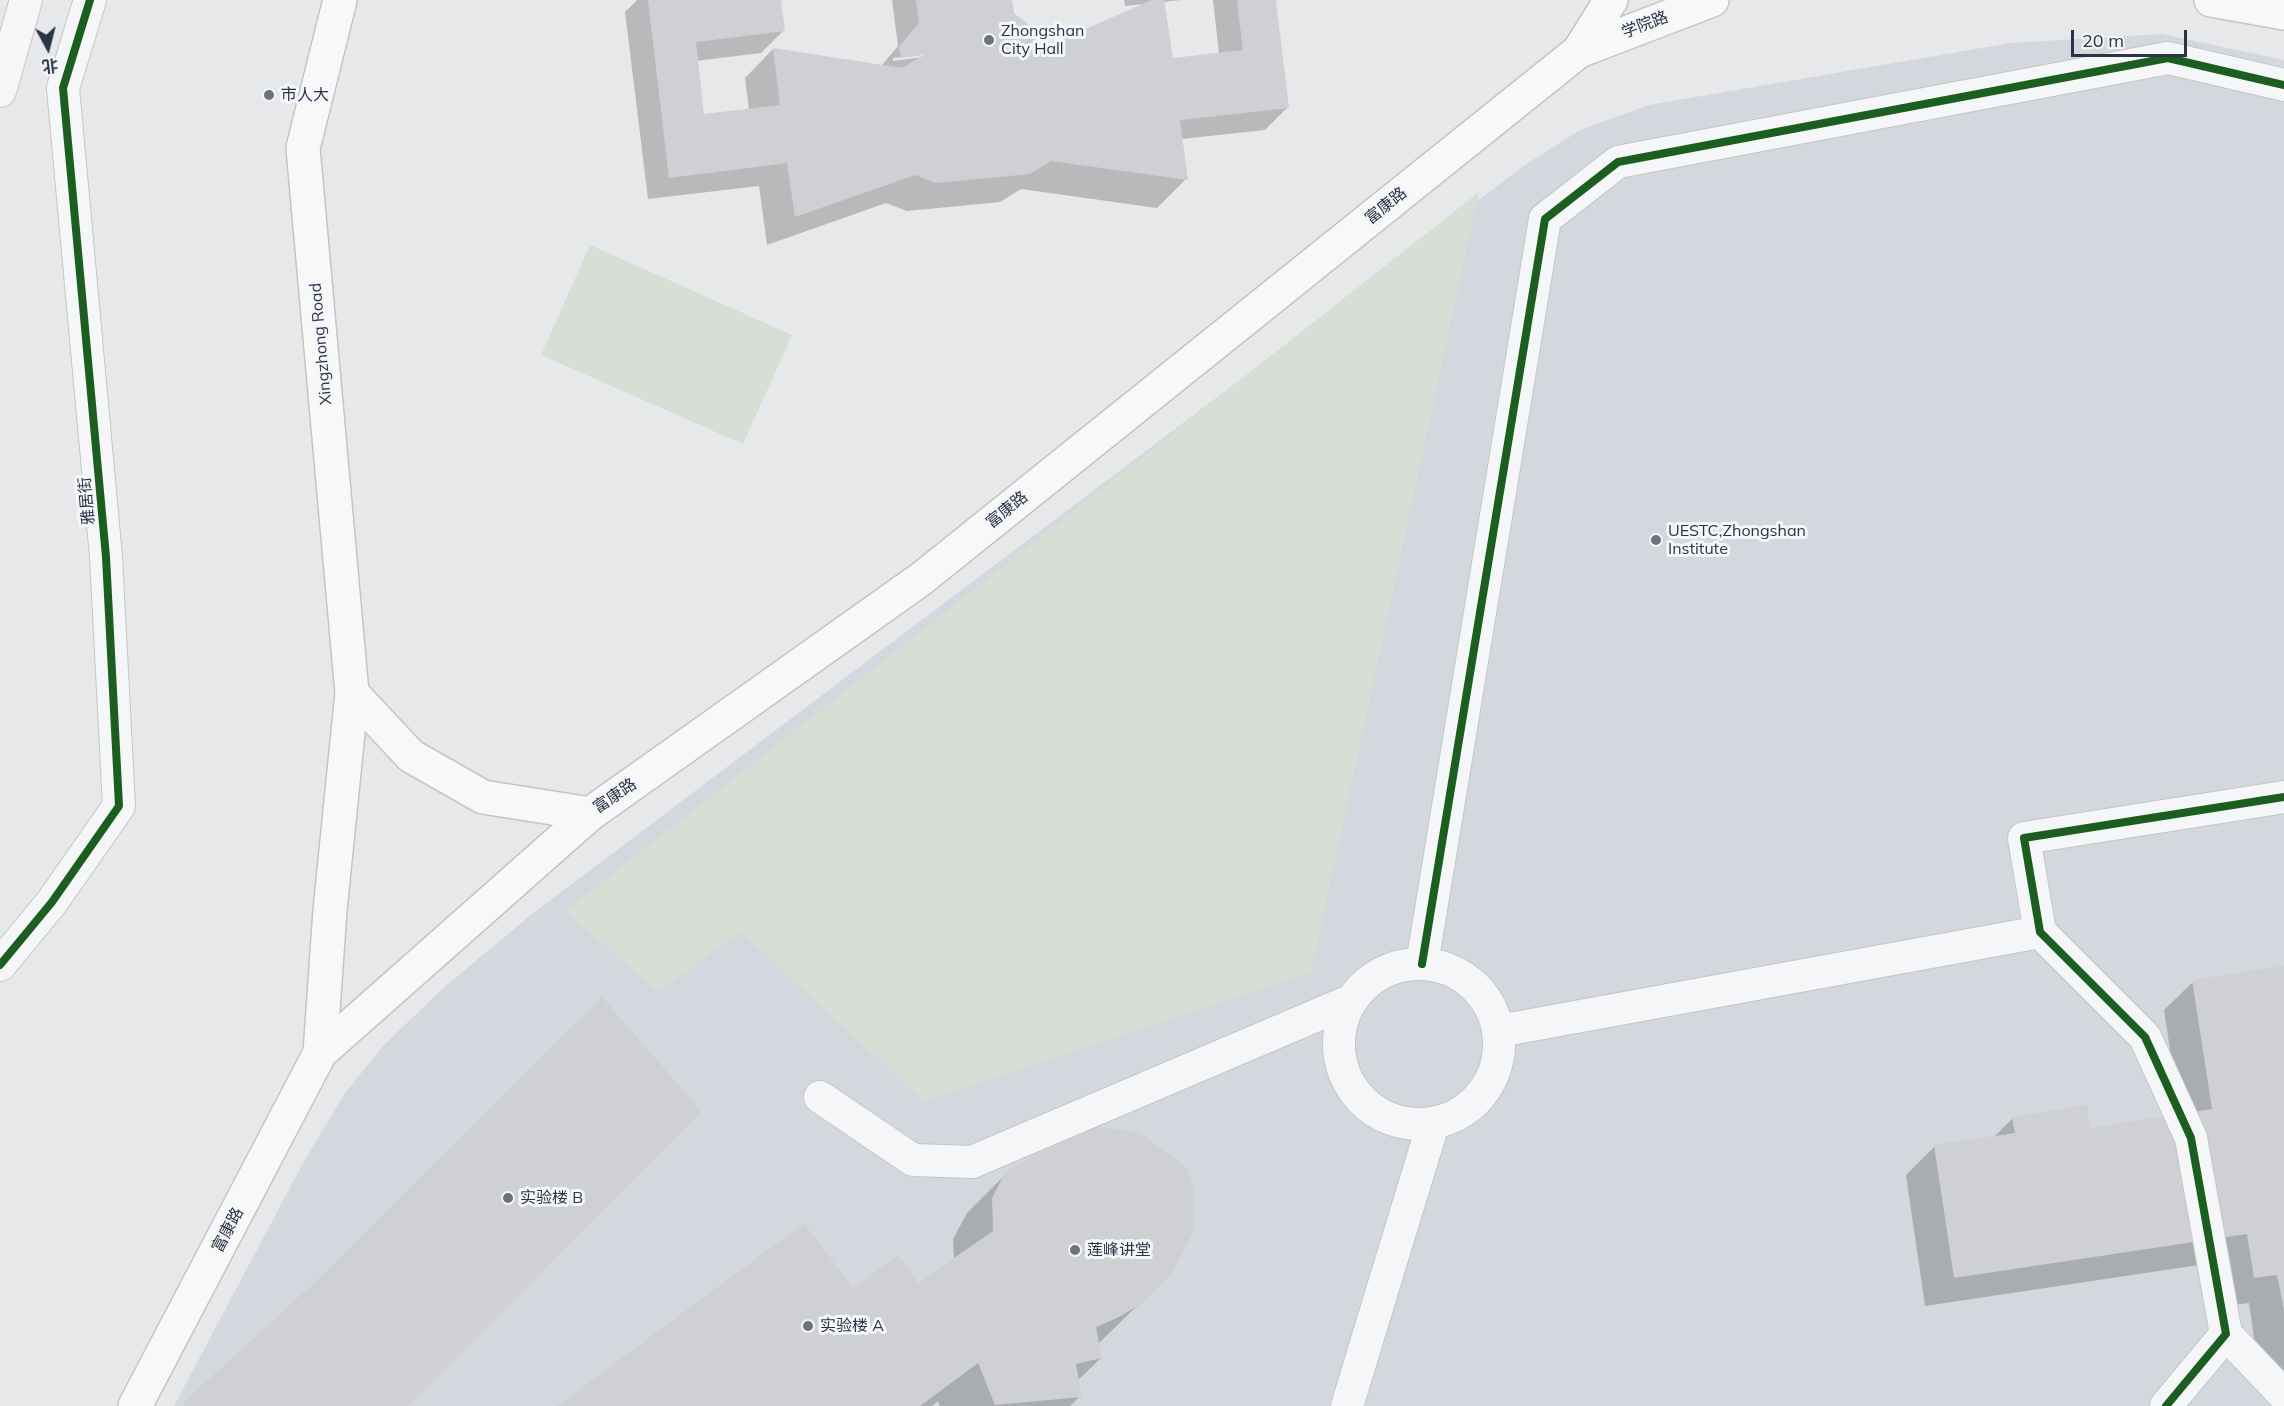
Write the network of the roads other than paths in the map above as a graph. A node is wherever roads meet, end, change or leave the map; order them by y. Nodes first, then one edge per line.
1 (26, 0) edge
2 (90, 0) edge
3 (340, 0) edge
4 (1611, 0) edge
5 (1712, 0) edge
6 (2211, 0) edge
7 (2284, 13) edge
8 (1579, 51) junction
9 (2284, 85) edge
10 (0, 91) edge
11 (352, 693) junction
12 (2284, 797) edge
13 (590, 814) junction
14 (2040, 932) junction
15 (1422, 964) junction
16 (0, 965) edge
17 (1350, 1001) junction
18 (1499, 1030) junction
19 (320, 1053) junction
20 (820, 1096) dead end
21 (1433, 1124) junction
22 (2226, 1334) junction
23 (2284, 1395) edge
24 (135, 1406) edge
25 (1347, 1406) edge
26 (2166, 1406) edge

1 - 10 street
2 - 16 street, 雅居街
3 - 11 main road, Xingzhong Road
4 - 8 main road, 富康路
5 - 8 main road, 学院路
6 - 7 main road
8 - 13 main road, 富康路
9 - 15 street
11 - 13 main road, 富康路
11 - 19 main road, Xingzhong Road
12 - 14 street
13 - 19 main road
14 - 18 street
14 - 22 street
15 - 17 street
15 - 18 street
17 - 20 street
17 - 21 street
18 - 21 street
19 - 24 main road, 富康路
21 - 25 street
22 - 23 street
22 - 26 street

